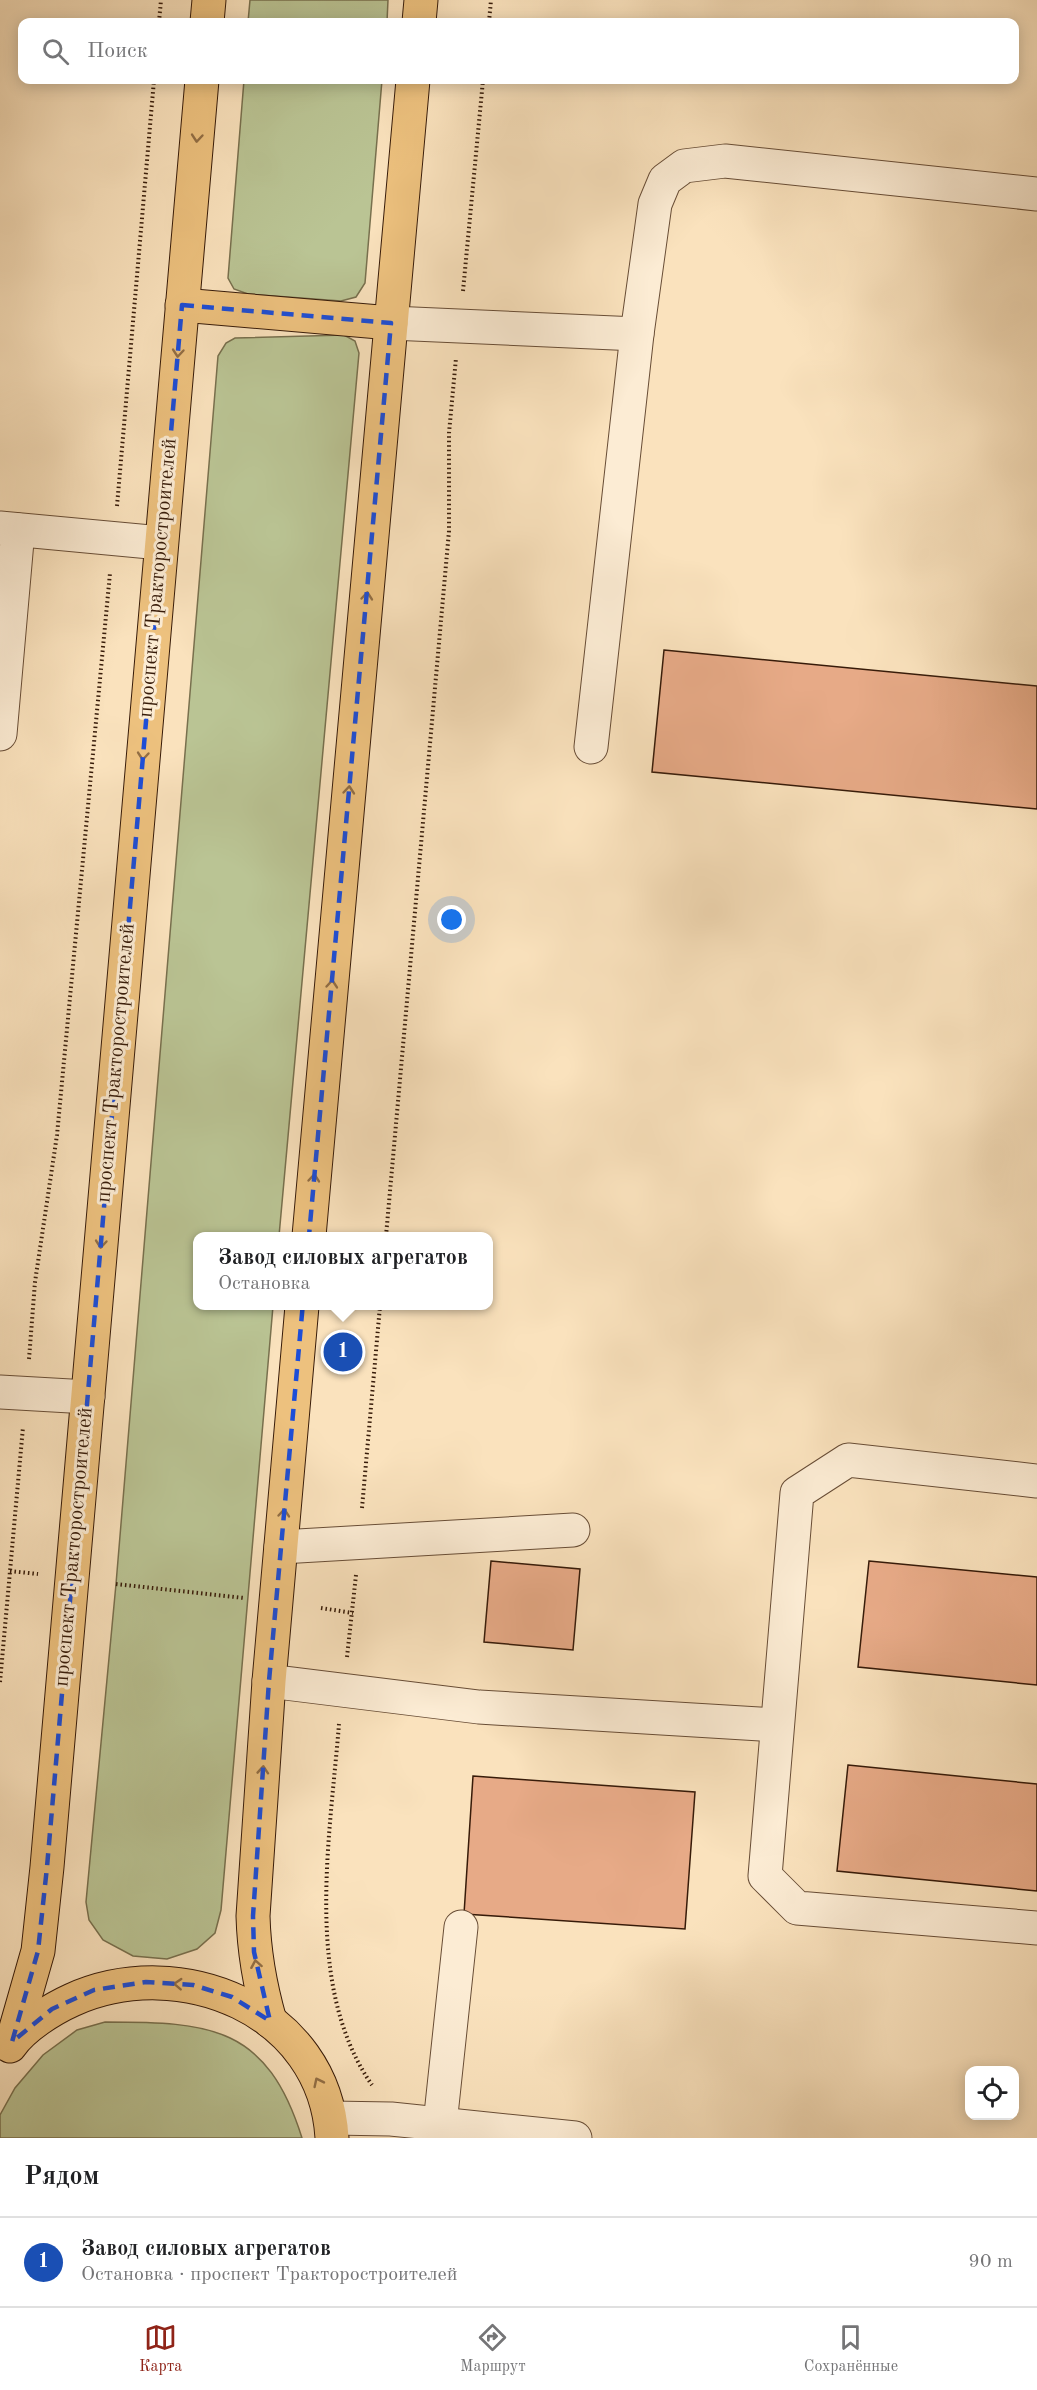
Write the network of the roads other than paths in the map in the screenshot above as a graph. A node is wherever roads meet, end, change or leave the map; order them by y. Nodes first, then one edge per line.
1 (208, 0) edge
2 (421, 0) edge
3 (207, 18) edge
4 (419, 18) edge
5 (202, 84) edge
6 (413, 84) edge
7 (1037, 194) edge
8 (182, 305) junction
9 (392, 323) junction
10 (637, 334) junction
11 (9, 529) edge
12 (161, 543) junction
13 (0, 734) edge
14 (591, 747) dead end
15 (309, 1232) edge
16 (302, 1310) edge
17 (13, 1393) edge
18 (88, 1397) junction
19 (1037, 1480) edge
20 (573, 1530) dead end
21 (281, 1547) junction
22 (269, 1681) junction
23 (776, 1725) junction
24 (461, 1927) dead end
25 (1037, 1928) edge
26 (270, 2021) junction
27 (6, 2052) edge
28 (440, 2124) junction
29 (331, 2128) edge
30 (575, 2138) edge

1 - 3 main road
2 - 4 main road
5 -> 8 main road, проспект Тракторостроителей
6 - 9 main road
7 - 10 lane
8 - 9 main road
8 -> 12 main road, проспект Тракторостроителей
9 - 10 lane
15 -> 9 main road
10 - 14 lane
11 - 12 lane
11 - 13 lane
12 -> 18 main road, проспект Тракторостроителей
21 -> 16 main road
17 - 18 lane
18 - 27 main road, проспект Тракторостроителей
19 - 23 lane
20 - 21 lane
21 - 22 main road
22 - 23 lane
26 -> 22 main road
23 - 25 lane
24 - 28 lane
26 -> 27 main road
29 -> 26 main road
28 - 29 lane
28 - 30 lane

